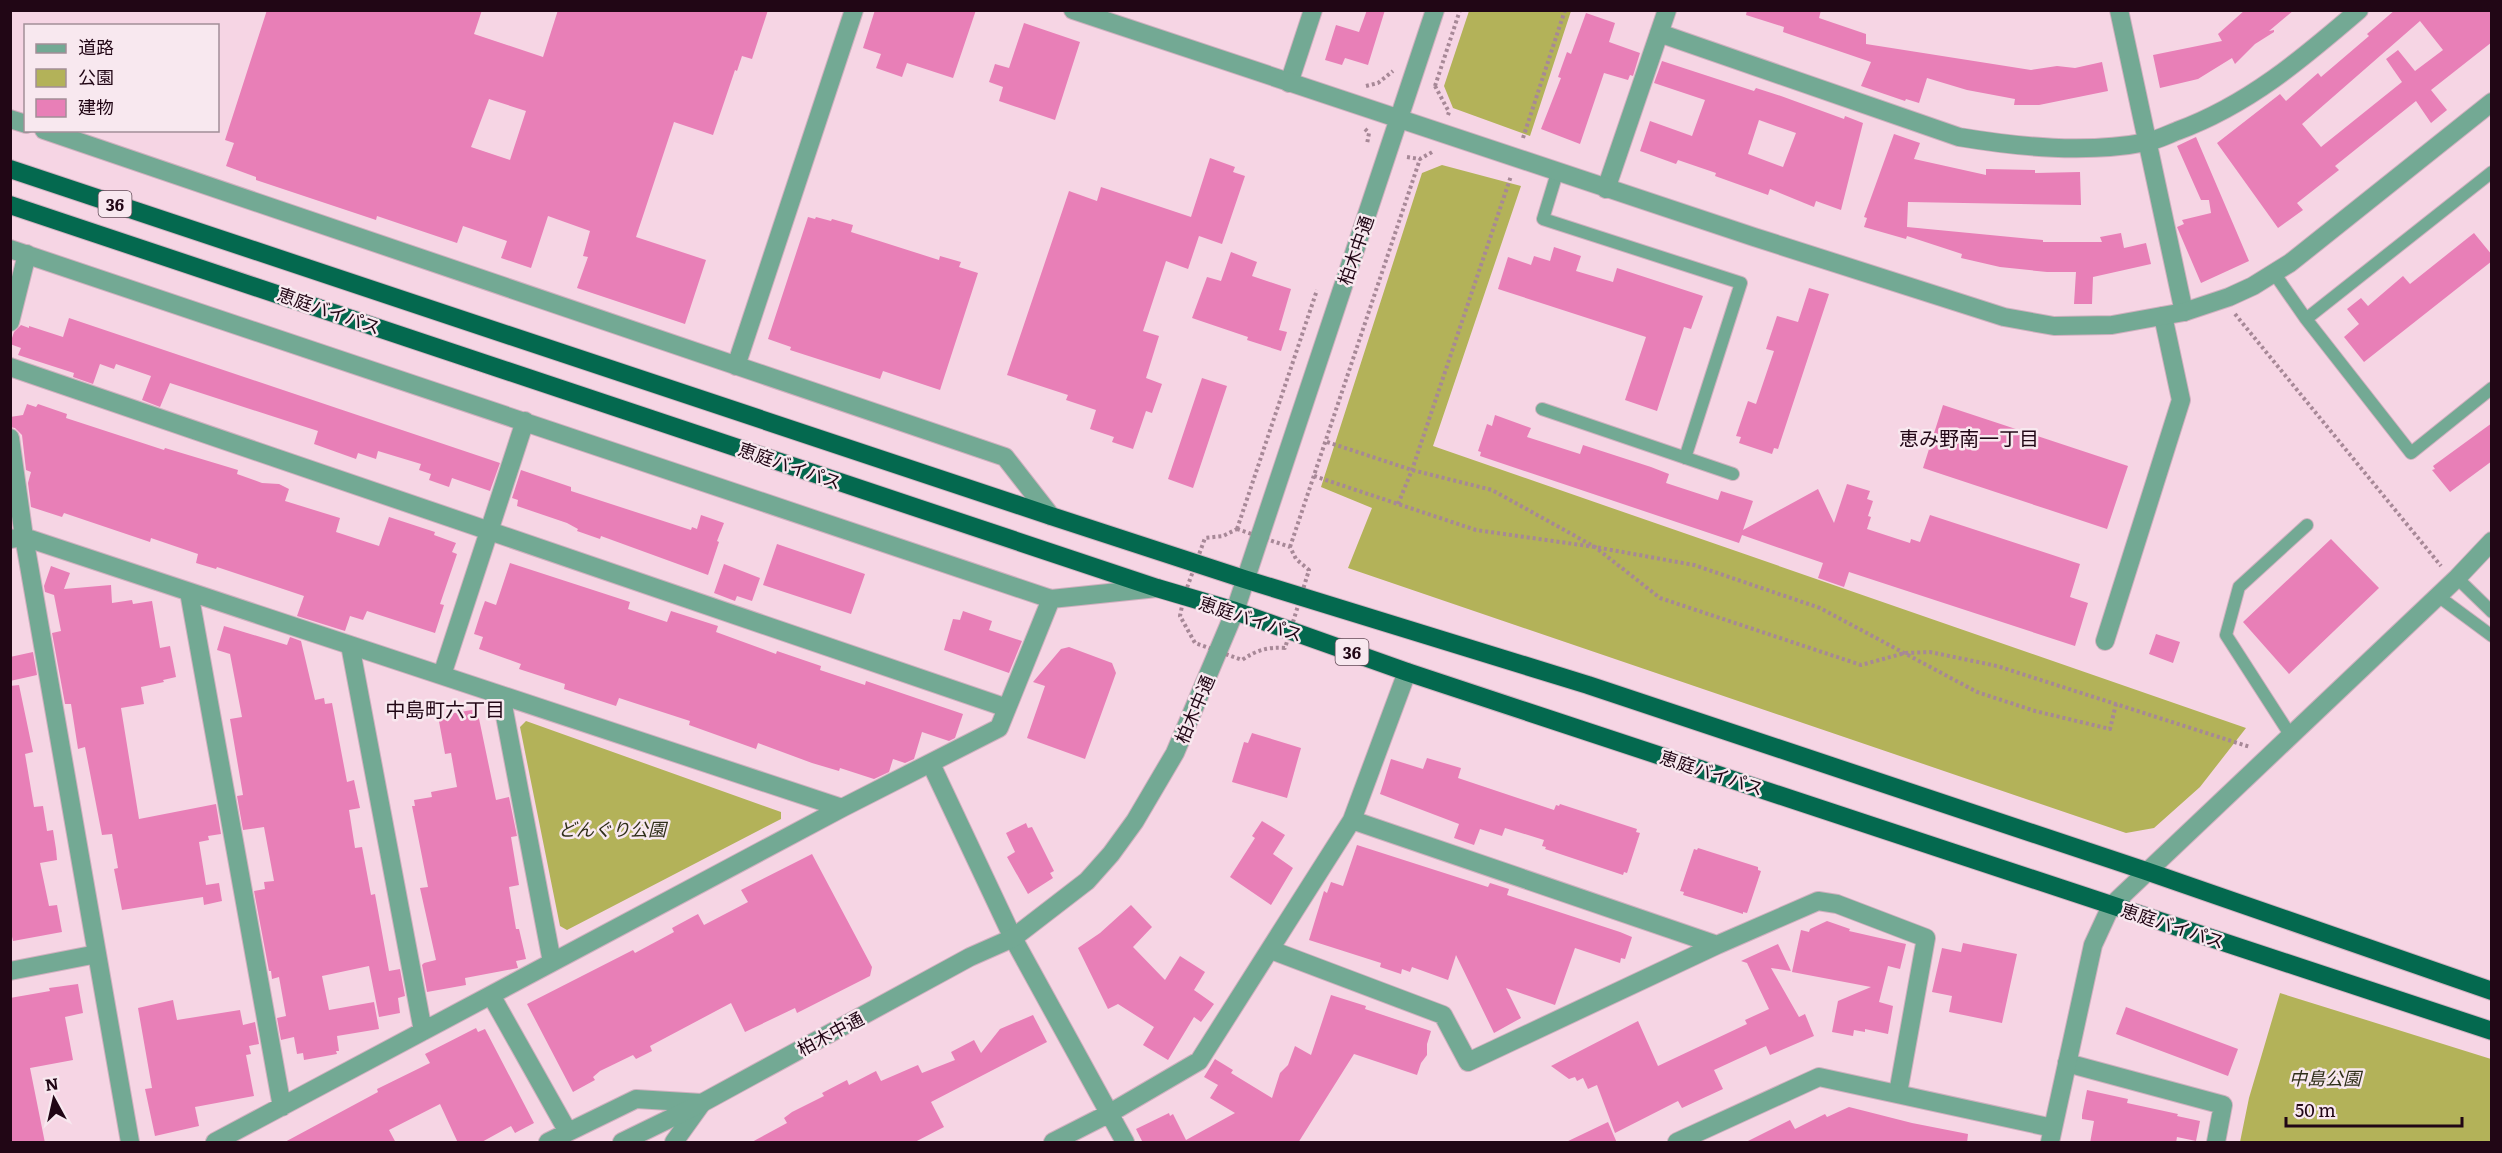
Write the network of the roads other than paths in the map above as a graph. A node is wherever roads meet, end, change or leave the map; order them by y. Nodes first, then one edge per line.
1 (854, 10) edge
2 (1073, 10) edge
3 (1313, 10) edge
4 (1435, 10) edge
5 (1667, 10) edge
6 (2119, 10) edge
7 (2360, 10) edge
8 (1659, 33) junction
9 (1289, 83) junction
10 (2492, 102) edge
11 (1400, 119) junction
12 (50, 132) edge
13 (2147, 142) junction
14 (10, 169) edge
15 (2492, 172) edge
16 (1557, 173) junction
17 (1606, 189) junction
18 (10, 205) edge
19 (19, 251) edge
20 (2274, 273) junction
21 (2184, 312) junction
22 (2163, 316) junction
23 (2306, 319) junction
24 (10, 322) edge
25 (736, 366) junction
26 (10, 367) edge
27 (2492, 388) edge
28 (1542, 409) dead end
29 (525, 421) junction
30 (10, 438) edge
31 (1685, 458) junction
32 (1734, 474) dead end
33 (1051, 516) junction
34 (2307, 525) dead end
35 (489, 532) junction
36 (17, 538) edge
37 (2492, 541) edge
38 (2451, 573) junction
39 (1244, 579) junction
40 (1157, 588) junction
41 (189, 592) junction
42 (2438, 596) junction
43 (1050, 599) junction
44 (1235, 611) junction
45 (2492, 612) edge
46 (2492, 636) edge
47 (2105, 641) dead end
48 (350, 645) junction
49 (1407, 672) junction
50 (442, 675) junction
51 (501, 695) junction
52 (1007, 708) junction
53 (2291, 736) junction
54 (931, 764) junction
55 (842, 808) junction
56 (1352, 820) junction
57 (2146, 871) junction
58 (2111, 906) junction
59 (1013, 938) junction
60 (1717, 945) junction
61 (1271, 950) junction
62 (97, 954) junction
63 (552, 962) junction
64 (10, 972) edge
65 (2492, 991) edge
66 (491, 995) junction
67 (423, 1031) junction
68 (2492, 1031) edge
69 (2067, 1063) junction
70 (1898, 1093) junction
71 (702, 1102) junction
72 (282, 1107) junction
73 (1110, 1113) junction
74 (568, 1132) junction
75 (2051, 1136) edge
76 (130, 1143) edge
77 (215, 1143) edge
78 (548, 1143) edge
79 (622, 1143) edge
80 (674, 1143) edge
81 (1053, 1143) edge
82 (1125, 1143) edge
83 (1677, 1143) edge
84 (2216, 1143) edge

1 - 25 street
2 - 9 street
3 - 9 street
4 - 11 street, 柏木中通
5 - 8 street
6 - 13 street
7 - 13 street
8 - 13 street
8 - 17 street
9 - 11 street
10 - 20 street
11 - 16 street
11 - 39 street, 柏木中通
12 - 25 street
13 - 21 street
14 - 33 highway, 恵庭バイパス / 36
15 - 23 lane
16 - 17 street
16 - 31 lane
17 - 22 street
18 - 40 highway, 恵庭バイパス / 36
19 - 24 street
19 - 29 street
20 - 21 street
20 - 23 lane
21 - 22 street
22 - 47 street
23 - 27 lane
25 - 33 street
26 - 35 street
28 - 31 lane
29 - 35 street
29 - 43 street
30 - 36 street
31 - 32 lane
33 - 39 highway, 恵庭バイパス / 36
34 - 53 lane
35 - 50 street
35 - 52 street
36 - 41 street
36 - 62 street
37 - 38 street
38 - 42 street
38 - 45 lane
39 - 44 street, 柏木中通
39 - 57 highway, 恵庭バイパス / 36
40 - 43 street
40 - 44 highway, 恵庭バイパス / 36
41 - 48 street
41 - 72 street
42 - 46 lane
42 - 53 street
43 - 52 street
44 - 49 highway, 恵庭バイパス / 36
44 - 59 street, 柏木中通
48 - 50 street
48 - 67 street
49 - 56 street
49 - 58 highway, 恵庭バイパス / 36
50 - 51 street
51 - 55 street
51 - 63 street
52 - 54 street
53 - 57 street
54 - 55 street
54 - 59 street
55 - 63 street
56 - 60 street
56 - 61 street
57 - 58 street
57 - 65 highway, 恵庭バイパス / 36
58 - 68 highway, 恵庭バイパス / 36
58 - 69 street
59 - 71 street, 柏木中通
59 - 73 street
60 - 61 street
60 - 70 street
61 - 73 street
62 - 64 street
62 - 76 street
63 - 66 street
66 - 67 street
66 - 74 street
67 - 72 street
69 - 75 street
69 - 84 street
70 - 75 street
70 - 83 street
71 - 74 street
71 - 79 street, 柏木中通
71 - 80 street
72 - 77 street
73 - 81 street
73 - 82 street
74 - 78 street

